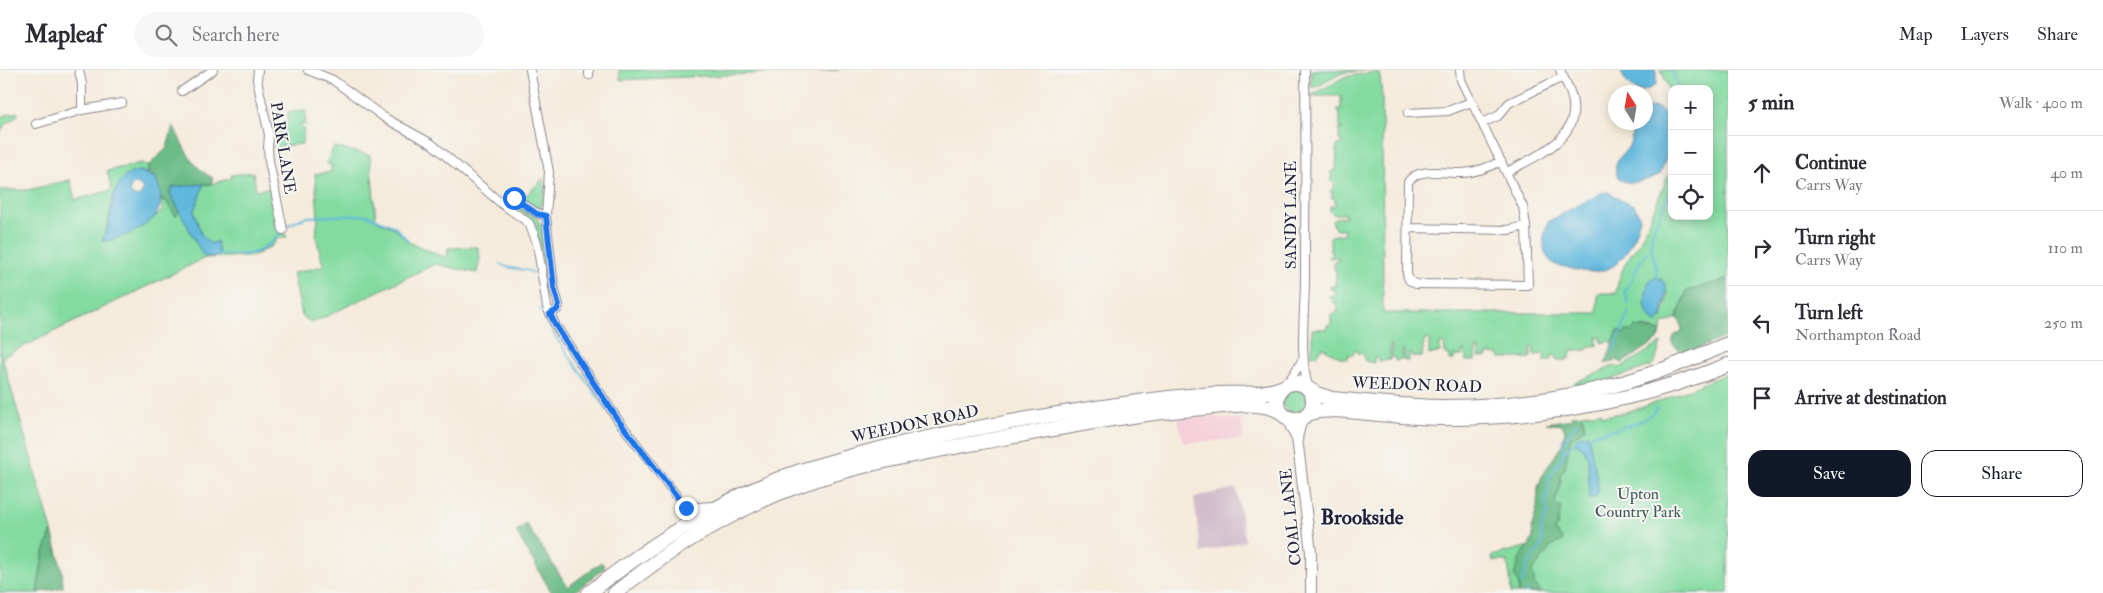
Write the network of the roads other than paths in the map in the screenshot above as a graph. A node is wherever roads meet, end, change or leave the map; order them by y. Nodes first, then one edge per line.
1 (79, 70) edge
2 (212, 70) edge
3 (258, 70) edge
4 (308, 70) edge
5 (530, 70) edge
6 (1304, 70) edge
7 (1460, 70) edge
8 (1561, 74) edge
9 (182, 91) dead end
10 (122, 102) dead end
11 (1472, 102) junction
12 (82, 110) junction
13 (1408, 113) dead end
14 (1482, 123) junction
15 (36, 124) dead end
16 (1501, 161) junction
17 (1507, 172) junction
18 (502, 204) junction
19 (546, 216) junction
20 (1526, 226) junction
21 (1408, 228) junction
22 (283, 230) dead end
23 (550, 314) junction
24 (1728, 344) edge
25 (1302, 360) junction
26 (1728, 365) edge
27 (1284, 386) junction
28 (1308, 388) junction
29 (1283, 414) junction
30 (1305, 416) junction
31 (1297, 438) junction
32 (722, 504) junction
33 (685, 505) junction
34 (695, 520) junction
35 (680, 528) junction
36 (707, 528) junction
37 (589, 593) edge
38 (615, 593) edge
39 (1311, 593) edge

1 - 12 street
2 - 9 street
3 - 22 street, PARK LANE
4 - 18 street
5 - 19 street
6 - 25 street, SANDY LANE
7 - 11 street
8 - 14 street
8 - 17 street
10 - 12 street
11 - 13 street
11 - 14 street
12 - 15 street
14 - 16 street
16 - 17 street
16 - 21 street
17 - 20 street
18 - 19 street
18 - 23 street
19 - 23 street
20 - 21 street
20 - 21 street
23 - 33 street
24 - 28 highway, WEEDON ROAD
25 - 27 street
25 - 28 street
26 - 30 highway, WEEDON ROAD
27 - 28 highway
27 - 29 highway
27 - 32 highway, WEEDON ROAD
28 - 30 highway
29 - 30 highway
29 - 31 street, COAL LANE
29 - 36 highway, WEEDON ROAD
30 - 31 street, COAL LANE
31 - 39 street, COAL LANE
32 - 33 street
32 - 34 highway, WEEDON ROAD
33 - 34 street
33 - 35 street
34 - 35 highway, WEEDON ROAD
34 - 36 street
35 - 37 highway, WEEDON ROAD
36 - 38 highway, WEEDON ROAD

